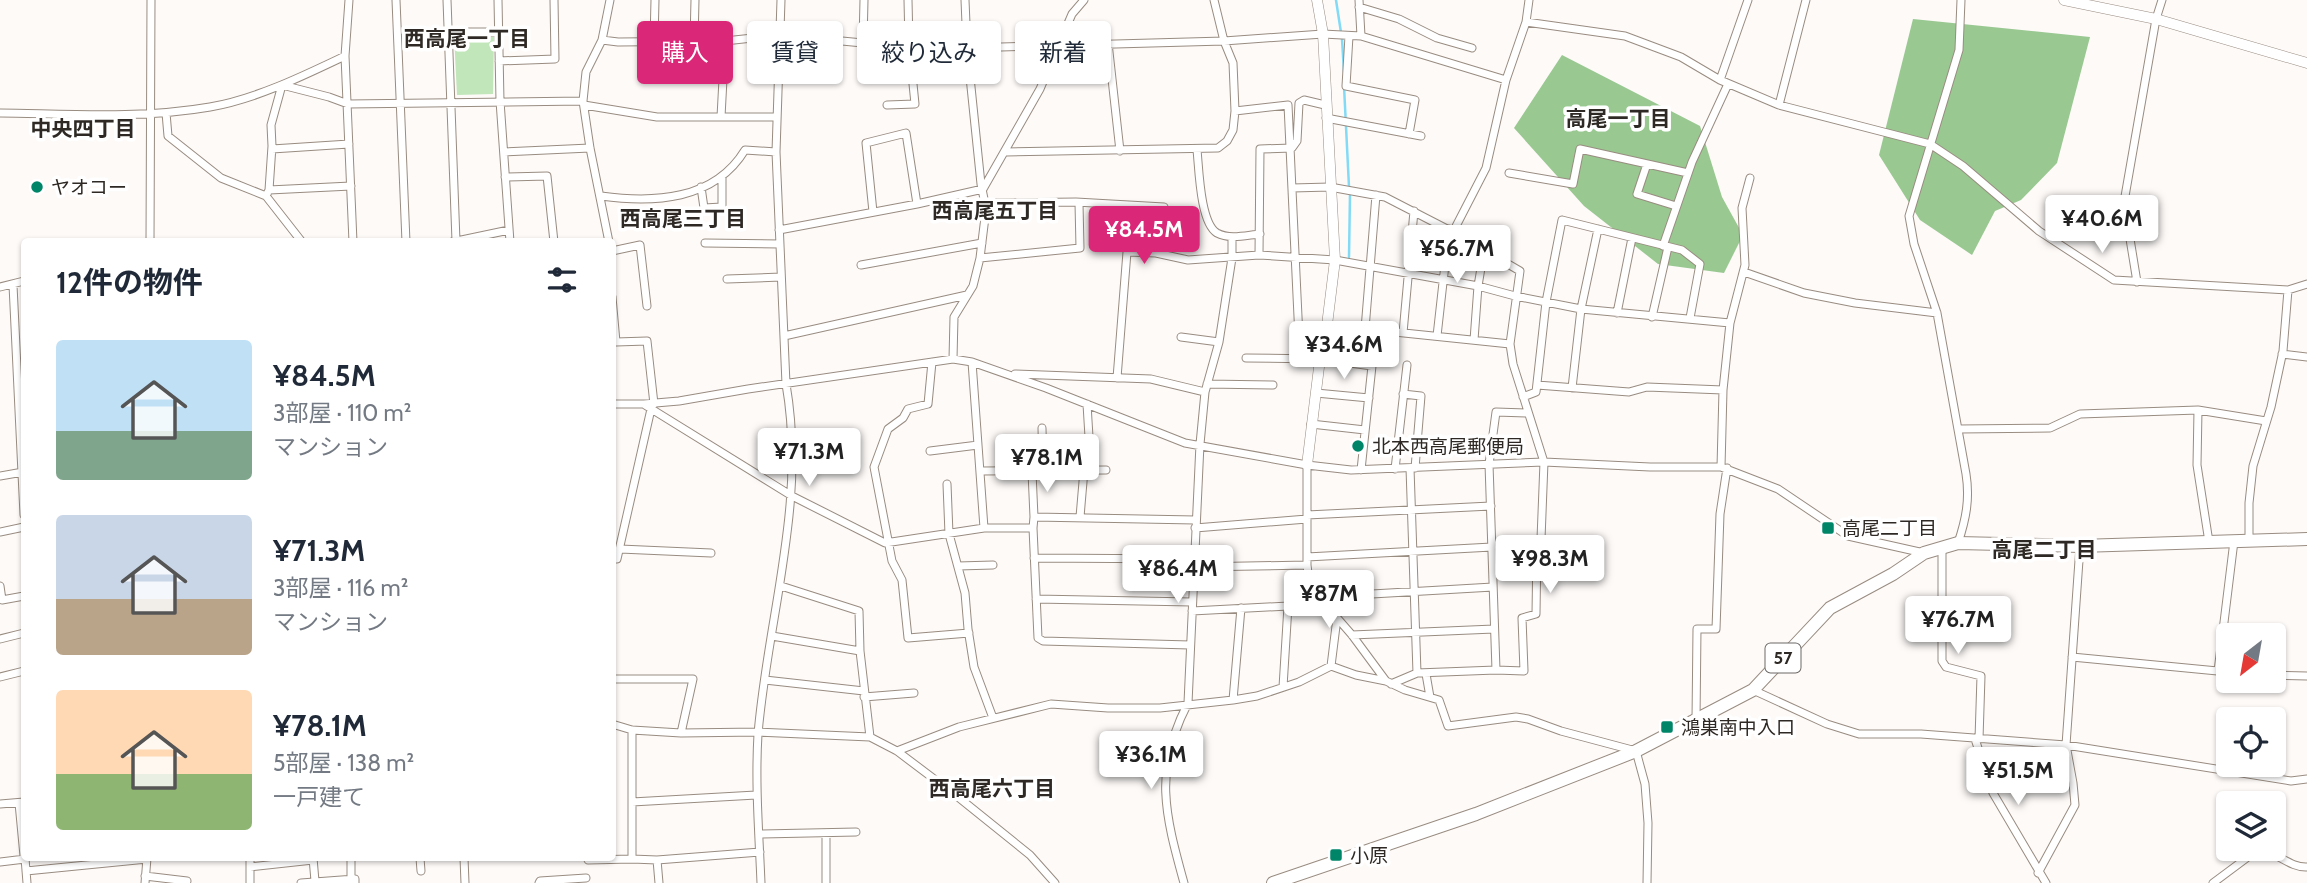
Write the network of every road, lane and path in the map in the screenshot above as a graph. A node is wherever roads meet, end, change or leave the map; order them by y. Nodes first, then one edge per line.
1 (151, 0) edge
2 (349, 0) edge
3 (396, 0) edge
4 (447, 0) edge
5 (498, 0) edge
6 (554, 0) edge
7 (610, 0) edge
8 (654, 0) edge
9 (695, 0) edge
10 (781, 0) edge
11 (863, 0) edge
12 (908, 0) edge
13 (965, 0) edge
14 (1084, 0) edge
15 (1214, 0) edge
16 (1317, 0) edge
17 (1529, 0) edge
18 (1748, 0) edge
19 (1806, 0) edge
20 (1961, 0) edge
21 (2162, 0) edge
22 (2069, 1) edge
23 (1359, 3) edge
24 (2156, 19) junction
25 (653, 21) edge
26 (694, 21) edge
27 (780, 21) edge
28 (863, 21) edge
29 (908, 21) edge
30 (966, 21) edge
31 (1069, 21) edge
32 (1526, 22) junction
33 (448, 32) junction
34 (499, 32) junction
35 (1323, 34) junction
36 (1349, 36) junction
37 (1361, 36) junction
38 (602, 40) junction
39 (637, 41) edge
40 (1224, 41) junction
41 (1111, 43) edge
42 (1472, 48) dead end
43 (345, 56) junction
44 (499, 61) junction
45 (2307, 62) edge
46 (1111, 70) edge
47 (1506, 80) junction
48 (1720, 80) junction
49 (723, 84) edge
50 (778, 84) edge
51 (913, 84) edge
52 (971, 84) edge
53 (1042, 84) edge
54 (1728, 84) junction
55 (282, 85) junction
56 (450, 101) junction
57 (500, 101) junction
58 (399, 102) junction
59 (583, 103) junction
60 (348, 104) junction
61 (887, 105) dead end
62 (1325, 105) junction
63 (1779, 106) junction
64 (1235, 111) junction
65 (0, 113) edge
66 (166, 113) junction
67 (150, 114) junction
68 (721, 117) junction
69 (776, 117) junction
70 (1326, 118) junction
71 (1409, 134) junction
72 (1422, 136) dead end
73 (349, 144) junction
74 (1930, 144) junction
75 (590, 148) junction
76 (1290, 148) junction
77 (272, 149) junction
78 (1120, 150) junction
79 (1198, 150) junction
80 (504, 152) junction
81 (776, 152) junction
82 (1006, 152) junction
83 (1647, 164) junction
84 (1509, 173) dead end
85 (1688, 173) junction
86 (722, 176) junction
87 (505, 177) junction
88 (1750, 178) dead end
89 (351, 186) junction
90 (701, 187) junction
91 (1330, 187) junction
92 (1292, 188) junction
93 (983, 189) junction
94 (267, 193) junction
95 (1376, 195) junction
96 (601, 196) junction
97 (985, 203) junction
98 (1079, 203) junction
99 (917, 204) junction
100 (1676, 206) junction
101 (1414, 211) junction
102 (873, 212) junction
103 (1598, 229) junction
104 (509, 230) junction
105 (779, 230) junction
106 (1451, 230) junction
107 (1260, 234) junction
108 (1232, 237) junction
109 (150, 238) edge
110 (299, 238) edge
111 (353, 238) edge
112 (406, 238) edge
113 (454, 238) edge
114 (469, 238) edge
115 (510, 238) edge
116 (554, 238) edge
117 (608, 238) edge
118 (1632, 238) junction
119 (705, 243) dead end
120 (982, 243) junction
121 (780, 244) junction
122 (1665, 246) junction
123 (616, 250) edge
124 (1484, 250) junction
125 (1156, 253) junction
126 (1259, 255) junction
127 (1294, 257) junction
128 (980, 258) junction
129 (1232, 258) junction
130 (1335, 260) junction
131 (861, 265) dead end
132 (1371, 267) junction
133 (1744, 272) junction
134 (1407, 273) junction
135 (781, 277) junction
136 (727, 279) dead end
137 (1443, 280) junction
138 (21, 282) edge
139 (2137, 282) junction
140 (2307, 284) edge
141 (13, 285) junction
142 (1478, 286) junction
143 (0, 287) edge
144 (2288, 290) junction
145 (967, 295) junction
146 (1515, 296) junction
147 (1546, 302) junction
148 (647, 306) dead end
149 (1581, 309) junction
150 (1618, 313) junction
151 (1937, 313) junction
152 (1652, 317) junction
153 (1689, 318) junction
154 (1730, 323) junction
155 (1327, 325) junction
156 (1365, 329) junction
157 (1403, 333) junction
158 (20, 334) edge
159 (784, 336) junction
160 (1181, 337) dead end
161 (1437, 337) junction
162 (1474, 340) junction
163 (616, 342) edge
164 (1219, 342) junction
165 (1510, 344) junction
166 (2282, 354) junction
167 (2307, 357) edge
168 (1246, 358) dead end
169 (953, 359) junction
170 (1300, 359) junction
171 (1320, 359) junction
172 (932, 362) junction
173 (972, 362) junction
174 (1407, 365) dead end
175 (21, 369) edge
176 (1004, 373) junction
177 (1117, 378) junction
178 (786, 384) junction
179 (1272, 385) dead end
180 (1537, 385) junction
181 (1206, 388) junction
182 (1572, 388) junction
183 (1723, 390) junction
184 (1316, 393) junction
185 (1403, 394) junction
186 (1523, 397) junction
187 (1369, 398) junction
188 (616, 404) edge
189 (1087, 404) junction
190 (650, 406) junction
191 (2199, 410) junction
192 (1528, 413) junction
193 (2266, 421) junction
194 (1311, 424) junction
195 (1042, 428) dead end
196 (1959, 429) junction
197 (1365, 430) junction
198 (1089, 438) dead end
199 (845, 440) dead end
200 (1200, 444) junction
201 (978, 445) junction
202 (930, 451) dead end
203 (793, 452) junction
204 (1544, 462) junction
205 (1489, 464) junction
206 (1307, 465) junction
207 (1412, 468) junction
208 (1724, 468) junction
209 (1395, 469) junction
210 (1043, 470) junction
211 (1084, 470) junction
212 (1107, 470) dead end
213 (1361, 470) junction
214 (980, 471) junction
215 (21, 472) edge
216 (1032, 472) junction
217 (0, 476) edge
218 (947, 484) dead end
219 (792, 496) junction
220 (1491, 506) junction
221 (1413, 511) junction
222 (1034, 517) junction
223 (1080, 517) junction
224 (1307, 517) junction
225 (1195, 524) junction
226 (21, 528) edge
227 (984, 528) junction
228 (1033, 528) junction
229 (0, 532) edge
230 (949, 534) junction
231 (2307, 539) edge
232 (2234, 541) junction
233 (2249, 541) junction
234 (2209, 542) junction
235 (889, 543) junction
236 (1958, 543) junction
237 (2080, 546) junction
238 (1492, 547) junction
239 (1942, 548) junction
240 (620, 549) junction
241 (1414, 552) junction
242 (711, 553) dead end
243 (1924, 553) junction
244 (1034, 558) junction
245 (616, 559) edge
246 (1307, 561) junction
247 (1195, 563) junction
248 (993, 565) dead end
249 (958, 566) junction
250 (0, 586) edge
251 (781, 586) junction
252 (1493, 587) junction
253 (1416, 592) junction
254 (21, 597) edge
255 (1035, 599) junction
256 (1322, 600) junction
257 (1192, 606) junction
258 (1289, 606) junction
259 (1241, 608) junction
260 (1337, 618) junction
261 (2224, 623) edge
262 (1494, 629) junction
263 (968, 633) junction
264 (1417, 633) junction
265 (21, 634) edge
266 (1352, 635) junction
267 (772, 636) junction
268 (0, 639) edge
269 (1190, 645) junction
270 (860, 651) junction
271 (2072, 657) junction
272 (1331, 666) junction
273 (1496, 670) junction
274 (2216, 671) edge
275 (21, 672) edge
276 (1421, 674) junction
277 (2286, 675) edge
278 (0, 677) edge
279 (2307, 677) edge
280 (616, 679) edge
281 (765, 680) junction
282 (1389, 683) junction
283 (1283, 687) junction
284 (1753, 690) junction
285 (914, 693) dead end
286 (864, 694) junction
287 (1430, 697) junction
288 (1233, 700) junction
289 (1188, 703) junction
290 (993, 719) junction
291 (1696, 720) junction
292 (616, 725) edge
293 (632, 730) junction
294 (681, 733) junction
295 (758, 733) junction
296 (870, 737) junction
297 (1977, 739) junction
298 (2066, 746) junction
299 (897, 751) junction
300 (1636, 751) junction
301 (2307, 779) edge
302 (756, 795) junction
303 (632, 802) junction
304 (21, 803) edge
305 (0, 804) edge
306 (856, 832) dead end
307 (827, 833) junction
308 (759, 834) junction
309 (760, 852) junction
310 (21, 858) edge
311 (616, 859) edge
312 (632, 859) junction
313 (657, 860) junction
314 (25, 861) edge
315 (119, 861) edge
316 (147, 861) edge
317 (250, 861) edge
318 (297, 861) edge
319 (313, 861) edge
320 (351, 861) edge
321 (420, 861) edge
322 (464, 861) edge
323 (588, 861) edge
324 (0, 862) edge
325 (250, 867) junction
326 (2307, 867) edge
327 (26, 871) junction
328 (421, 871) dead end
329 (2038, 873) junction
330 (145, 880) edge
331 (1292, 880) edge
332 (187, 881) dead end
333 (353, 881) edge
334 (586, 881) edge
335 (308, 882) edge
336 (27, 883) edge
337 (250, 883) edge
338 (464, 883) edge
339 (539, 883) edge
340 (659, 883) edge
341 (761, 883) edge
342 (826, 883) edge
343 (1055, 883) edge
344 (1184, 883) edge
345 (1273, 883) edge
346 (1647, 883) edge
347 (2046, 883) edge
348 (2213, 883) edge

1 - 67 street
2 - 43 street
3 - 58 street
4 - 33 street
5 - 34 street
6 - 44 street
7 - 38 street
8 - 25 street
9 - 26 street
10 - 27 street
11 - 28 street
12 - 29 street
13 - 30 street
14 - 31 street
15 - 40 street
16 - 35 street
17 - 32 street
18 - 48 street
19 - 63 street
20 - 74 street
21 - 24 street
22 - 24 street
23 - 37 street
23 - 42 street
24 - 45 street
24 - 139 street
32 - 47 street
32 - 48 street
33 - 34 street
33 - 56 street
34 - 44 street
35 - 36 street
35 - 40 street
35 - 62 street
36 - 37 street
36 - 71 street
37 - 47 street
38 - 39 street
38 - 59 street
40 - 41 street
40 - 64 street
43 - 55 street
43 - 60 street
44 - 57 street
46 - 78 street
47 - 106 street
48 - 54 street
49 - 68 street
50 - 69 street
51 - 61 street
52 - 93 street
53 - 82 street
54 - 63 street
54 - 85 street
55 - 60 street
55 - 66 street
55 - 77 street
56 - 57 street
56 - 58 street
56 - 113 street
57 - 59 street
57 - 80 street
58 - 60 street
58 - 112 street
59 - 68 street
59 - 75 street
60 - 73 street
62 - 70 street
62 - 76 street
63 - 74 street
64 - 76 street
64 - 79 street
65 - 67 street
66 - 67 street
66 - 94 street
67 - 109 street
68 - 69 street
69 - 81 street
70 - 71 street
70 - 91 street
71 - 72 street
73 - 77 street
73 - 89 street
74 - 139 street
74 - 151 street
75 - 80 street
75 - 96 street
76 - 92 street
76 - 107 street
77 - 94 street
78 - 79 street
78 - 82 street
79 - 108 street
80 - 87 street
81 - 86 street
81 - 105 street
82 - 93 street
83 - 84 street
83 - 85 street
83 - 100 street
85 - 100 street
86 - 90 street
86 - 90 street
87 - 104 street
87 - 116 street
88 - 133 street
89 - 94 street
89 - 111 street
90 - 96 street
91 - 92 street
91 - 95 street
91 - 130 street
92 - 127 street
93 - 97 street
93 - 99 street
94 - 110 street
95 - 101 street
95 - 132 street
96 - 117 street
97 - 98 street
97 - 120 street
98 - 125 street
98 - 128 street
99 - 102 street
99 - 102 street
100 - 122 street
101 - 106 street
101 - 134 street
102 - 105 street
103 - 118 street
103 - 147 street
103 - 149 street
104 - 114 street
104 - 115 street
105 - 121 street
106 - 124 street
106 - 137 street
107 - 108 street
107 - 126 street
108 - 129 street
118 - 122 street
118 - 150 street
119 - 121 street
120 - 128 street
120 - 131 street
121 - 135 street
122 - 152 street
122 - 153 street
123 - 148 street
124 - 142 street
124 - 146 street
125 - 129 street
125 - 177 street
126 - 127 street
126 - 129 street
127 - 130 street
127 - 170 street
128 - 145 street
129 - 164 street
130 - 132 street
130 - 155 street
132 - 134 street
132 - 156 street
133 - 151 street
133 - 154 street
134 - 137 street
134 - 157 street
135 - 136 street
135 - 159 street
137 - 142 street
137 - 161 street
138 - 141 street
139 - 144 street
140 - 144 street
141 - 143 street
141 - 158 street
142 - 146 street
142 - 162 street
144 - 166 street
145 - 159 street
145 - 169 street
146 - 147 street
146 - 165 street
147 - 149 street
147 - 180 street
149 - 150 street
149 - 182 street
150 - 152 street
151 - 196 street
152 - 153 street
153 - 154 street
154 - 183 street
155 - 156 street
155 - 171 street
156 - 157 street
157 - 161 street
158 - 175 street
159 - 178 street
160 - 164 street
161 - 162 street
162 - 165 street
163 - 190 street
164 - 181 street
165 - 186 street
166 - 167 street
166 - 193 street
168 - 170 street
169 - 172 street
169 - 173 street
170 - 171 street
171 - 184 street
171 - 187 street
172 - 178 street
172 - 235 street
173 - 176 street
173 - 201 street
174 - 185 street
176 - 177 street
176 - 189 street
177 - 181 street
178 - 190 street
178 - 203 street
179 - 181 street
180 - 182 street
180 - 186 street
181 - 200 street
182 - 183 street
183 - 208 street
184 - 187 street
184 - 194 street
185 - 207 street
185 - 209 street
186 - 192 street
187 - 197 street
188 - 190 street
189 - 198 street
189 - 200 street
190 - 219 street
190 - 240 street
191 - 193 street
191 - 196 street
191 - 234 street
192 - 204 street
192 - 205 street
193 - 233 street
194 - 197 street
194 - 206 street
195 - 210 street
196 - 236 street
197 - 213 street
199 - 203 street
200 - 206 street
200 - 225 street
201 - 202 street
201 - 214 street
203 - 219 street
204 - 205 street
204 - 208 street
204 - 273 street
205 - 207 street
205 - 220 street
206 - 213 street
206 - 224 street
207 - 209 street
207 - 221 street
208 - 243 street
208 - 291 street
209 - 213 street
210 - 211 street
210 - 216 street
211 - 212 street
211 - 223 street
214 - 216 street
214 - 227 street
215 - 217 street
216 - 222 street
218 - 230 street
219 - 235 street
219 - 251 street
220 - 221 street
220 - 238 street
221 - 224 street
221 - 241 street
222 - 223 street
222 - 228 street
223 - 225 street
224 - 225 street
224 - 246 street
225 - 247 street
226 - 229 street
227 - 228 street
227 - 230 street
228 - 244 street
230 - 235 street
230 - 249 street
231 - 233 main road, 57
232 - 233 main road, 57
232 - 234 main road, 57
232 - 261 street
234 - 237 main road, 57
235 - 263 street
236 - 237 main road, 57
236 - 239 main road, 57
237 - 271 street
238 - 241 street
238 - 252 street
239 - 243 main road, 57
239 - 297 street
240 - 242 street
240 - 245 street
241 - 246 street
241 - 253 street
243 - 284 main road, 57
244 - 247 street
244 - 255 street
246 - 247 street
246 - 256 street
247 - 257 street
248 - 249 street
249 - 263 street
250 - 254 street
251 - 267 street
251 - 270 street
252 - 253 street
252 - 262 street
253 - 256 street
253 - 264 street
255 - 257 street
255 - 269 street
256 - 258 street
256 - 260 street
257 - 259 street
257 - 269 street
258 - 259 street
258 - 283 street
259 - 288 street
260 - 266 street
260 - 272 street
262 - 264 street
262 - 273 street
263 - 290 street
264 - 266 street
264 - 276 street
265 - 268 street
266 - 282 street
267 - 270 street
267 - 281 street
269 - 289 street
270 - 286 street
271 - 274 street
271 - 298 street
272 - 282 street
272 - 283 street
273 - 276 street
275 - 278 street
276 - 282 street
276 - 287 street
277 - 279 street
280 - 294 street
281 - 286 street
281 - 295 street
282 - 287 street
283 - 288 street
284 - 291 main road, 57
284 - 297 street
285 - 286 street
286 - 296 street
287 - 300 street
288 - 289 street
289 - 290 street
289 - 344 street
290 - 299 street
291 - 300 main road, 57
292 - 293 street
293 - 294 street
293 - 303 street
294 - 295 street
295 - 296 street
295 - 302 street
296 - 299 street
297 - 298 street
297 - 329 street
298 - 301 street
298 - 329 street
299 - 343 street
300 - 331 main road, 57
300 - 346 street
302 - 303 street
302 - 308 street
303 - 312 street
304 - 305 street
306 - 307 street
307 - 308 street
307 - 342 street
308 - 309 street
309 - 313 street
309 - 341 street
310 - 324 street
311 - 312 street
312 - 313 street
313 - 340 street
314 - 327 street
315 - 327 street
316 - 330 street
317 - 325 street
318 - 325 street
319 - 335 street
320 - 333 street
321 - 328 street
322 - 338 street
323 - 334 street
325 - 337 street
326 - 348 street
327 - 336 street
329 - 347 street
330 - 332 street
331 - 345 main road, 57
333 - 335 street
334 - 339 street

